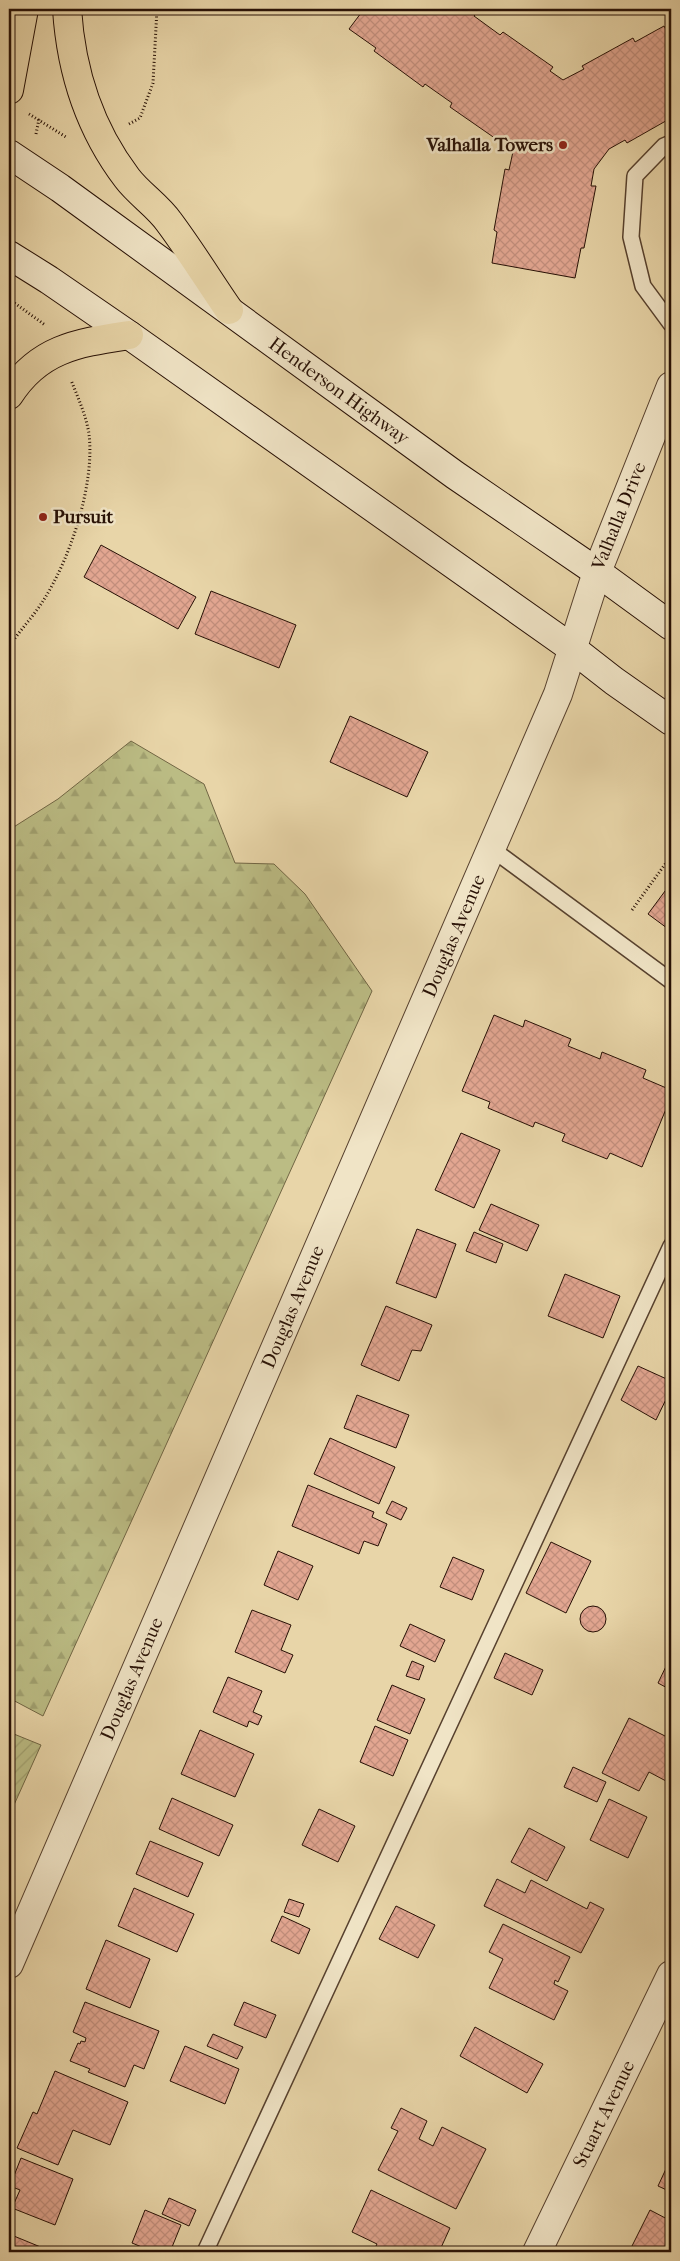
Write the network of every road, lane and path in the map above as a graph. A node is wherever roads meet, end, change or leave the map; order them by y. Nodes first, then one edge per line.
1 (24, 9) edge
2 (67, 9) edge
3 (157, 9) edge
4 (9, 90) edge
5 (27, 113) dead end
6 (140, 118) dead end
7 (36, 134) dead end
8 (671, 143) edge
9 (9, 154) edge
10 (9, 255) edge
11 (9, 299) edge
12 (229, 310) junction
13 (671, 324) edge
14 (48, 331) dead end
15 (129, 335) junction
16 (69, 376) dead end
17 (671, 386) edge
18 (9, 394) edge
19 (596, 572) junction
20 (671, 626) edge
21 (9, 647) edge
22 (573, 649) junction
23 (671, 721) edge
24 (492, 849) junction
25 (671, 856) edge
26 (632, 910) dead end
27 (671, 981) edge
28 (671, 1246) edge
29 (9, 1964) edge
30 (671, 1975) edge
31 (205, 2252) edge
32 (537, 2252) edge

1 - 4 main road
2 - 12 main road
3 - 6 path
5 - 7 path
8 - 13 lane
9 - 12 street, Henderson Highway
10 - 15 street
11 - 14 path
12 - 19 street, Henderson Highway
15 - 18 main road
15 - 22 street
16 - 21 path
17 - 19 street, Valhalla Drive
19 - 20 street, Henderson Highway
19 - 22 street, Valhalla Drive
22 - 23 street
22 - 24 street, Douglas Avenue
24 - 27 lane
24 - 29 street, Douglas Avenue
25 - 26 path
28 - 31 lane
30 - 32 street, Stuart Avenue

